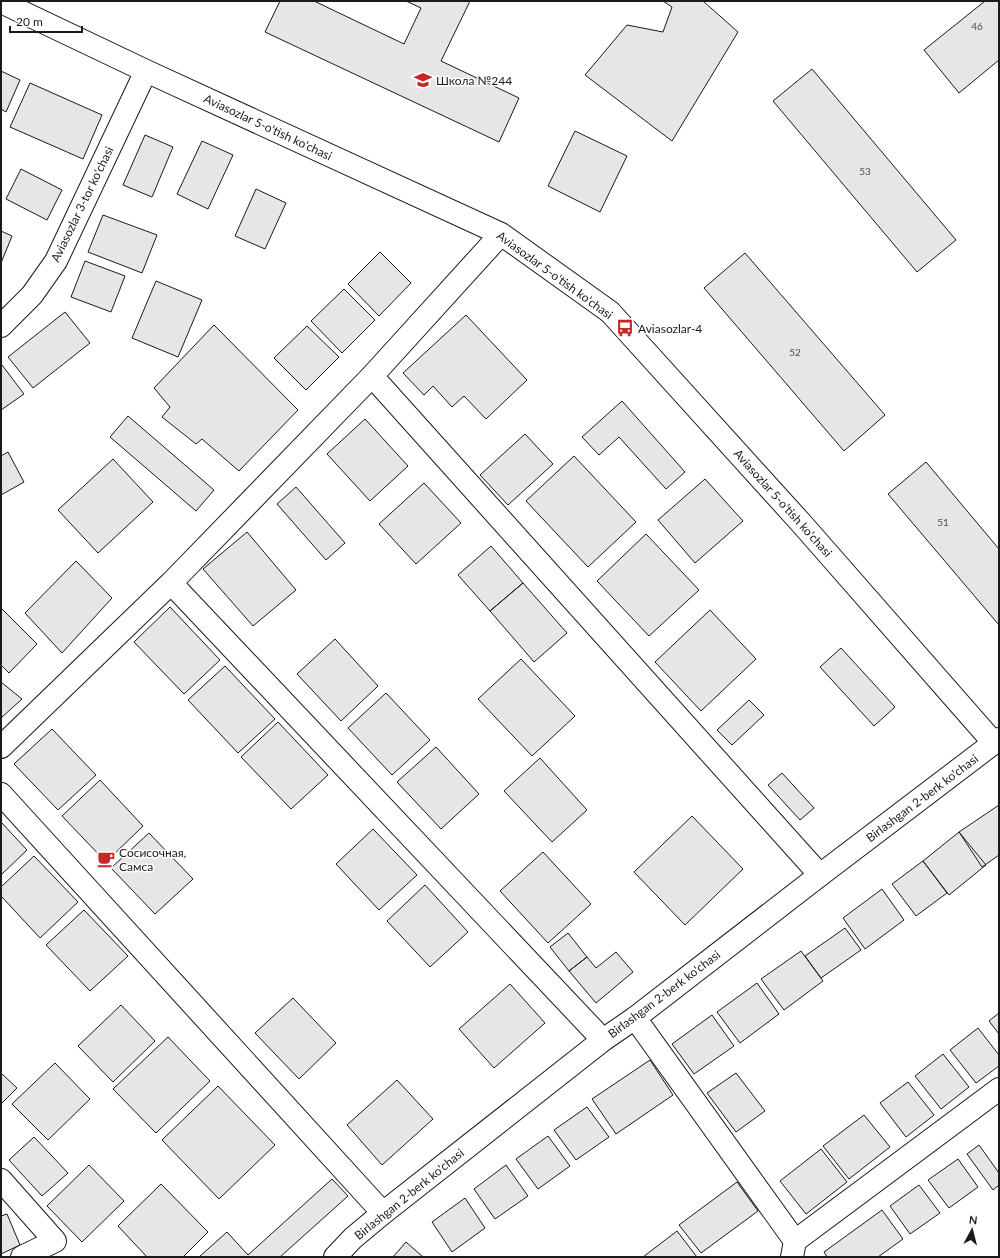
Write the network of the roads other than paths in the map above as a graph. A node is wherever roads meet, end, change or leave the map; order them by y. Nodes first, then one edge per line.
1 (1, 2) edge
2 (146, 71) junction
3 (501, 234) junction
4 (1, 325) edge
5 (372, 376) junction
6 (171, 583) junction
7 (997, 741) edge
8 (1, 747) edge
9 (1, 794) edge
10 (820, 875) junction
11 (635, 1018) junction
12 (603, 1040) junction
13 (999, 1089) edge
14 (1, 1180) edge
15 (383, 1213) junction
16 (794, 1249) edge
17 (22, 1257) edge
18 (335, 1257) edge

1 - 2 street, Aviasozlar 5-o'tish ko'chasi
2 - 3 street, Aviasozlar 5-o'tish ko'chasi
2 - 4 street, Aviasozlar 3-tor ko'chasi
3 - 5 street
3 - 7 street, Aviasozlar 5-o'tish ko'chasi
5 - 6 street
5 - 10 street
6 - 8 street
6 - 12 street
7 - 10 street, Birlashgan 2-berk ko'chasi
9 - 15 street
10 - 11 street, Birlashgan 2-berk ko'chasi
11 - 12 street, Birlashgan 2-berk ko'chasi
11 - 16 street
12 - 15 street, Birlashgan 2-berk ko'chasi
13 - 16 street
14 - 17 street
15 - 18 street, Birlashgan 2-berk ko'chasi

